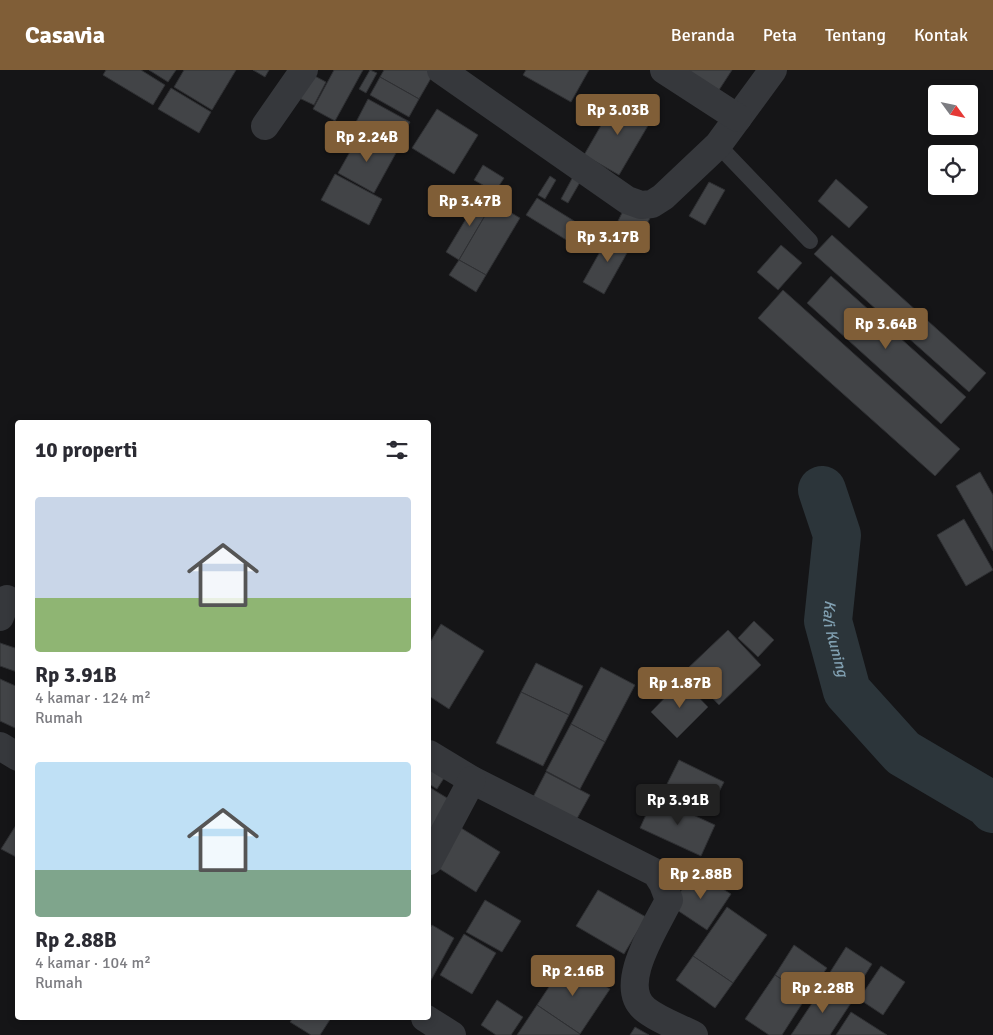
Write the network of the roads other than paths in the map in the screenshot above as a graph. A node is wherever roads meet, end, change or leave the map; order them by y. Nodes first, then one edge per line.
1 (304, 70) edge
2 (441, 70) edge
3 (664, 70) edge
4 (773, 70) edge
5 (738, 118) junction
6 (265, 126) dead end
7 (718, 144) junction
8 (810, 241) dead end
9 (0, 746) edge
10 (15, 755) edge
11 (431, 755) edge
12 (472, 780) junction
13 (431, 857) edge
14 (428, 1020) edge
15 (452, 1035) edge
16 (694, 1035) edge

1 - 6 street
2 - 7 street
3 - 5 street
4 - 5 street
5 - 7 street
7 - 8 lane
9 - 10 street
11 - 12 street
12 - 13 street
12 - 16 street
14 - 15 street

